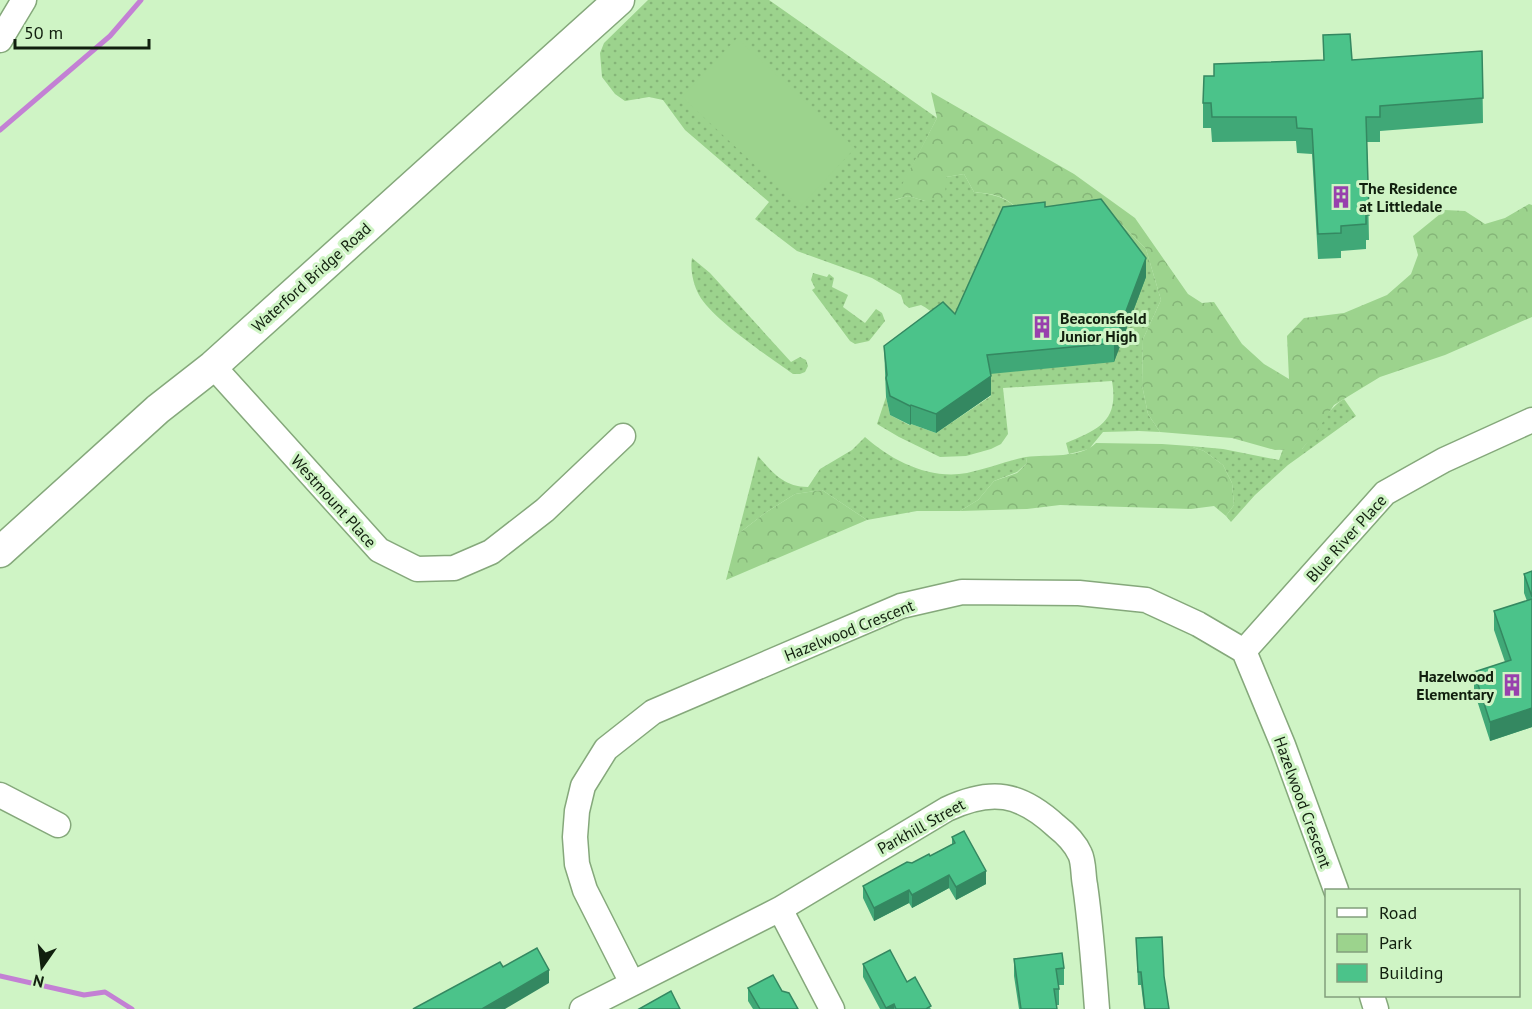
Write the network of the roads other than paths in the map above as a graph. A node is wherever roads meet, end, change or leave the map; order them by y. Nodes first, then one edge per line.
1 (24, 0) edge
2 (619, 0) edge
3 (0, 40) edge
4 (213, 366) junction
5 (1532, 420) edge
6 (623, 436) dead end
7 (0, 552) edge
8 (1244, 651) junction
9 (0, 795) edge
10 (58, 825) dead end
11 (1335, 889) edge
12 (780, 909) junction
13 (632, 983) junction
14 (582, 1009) edge
15 (832, 1009) edge
16 (1097, 1009) edge

1 - 3 street
2 - 4 main road, Waterford Bridge Road
4 - 6 street, Westmount Place
4 - 7 main road, Waterford Bridge Road
5 - 8 street, Blue River Place
8 - 11 street, Hazelwood Crescent
8 - 13 street, Hazelwood Crescent
9 - 10 street
12 - 13 street, Parkhill Street
12 - 15 street
12 - 16 street, Parkhill Street
13 - 14 street, Parkhill Street

